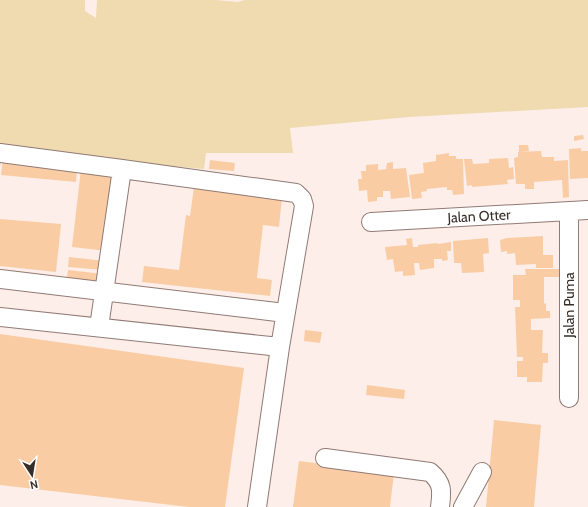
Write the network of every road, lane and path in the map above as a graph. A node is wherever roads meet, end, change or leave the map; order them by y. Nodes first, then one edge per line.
1 (0, 153) edge
2 (122, 169) junction
3 (588, 210) edge
4 (569, 211) junction
5 (371, 222) dead end
6 (0, 279) edge
7 (104, 291) junction
8 (285, 313) junction
9 (0, 317) edge
10 (99, 327) junction
11 (280, 347) junction
12 (569, 398) dead end
13 (326, 458) dead end
14 (482, 472) dead end
15 (257, 507) edge
16 (440, 507) edge
17 (463, 507) edge

1 - 2 street
2 - 7 street
2 - 8 street
3 - 4 street, Jalan Otter
4 - 5 street, Jalan Otter
4 - 12 street, Jalan Puma
6 - 7 street
7 - 8 street
7 - 10 street
8 - 11 street
9 - 10 street
10 - 11 street
11 - 15 street
13 - 16 street
14 - 17 street

